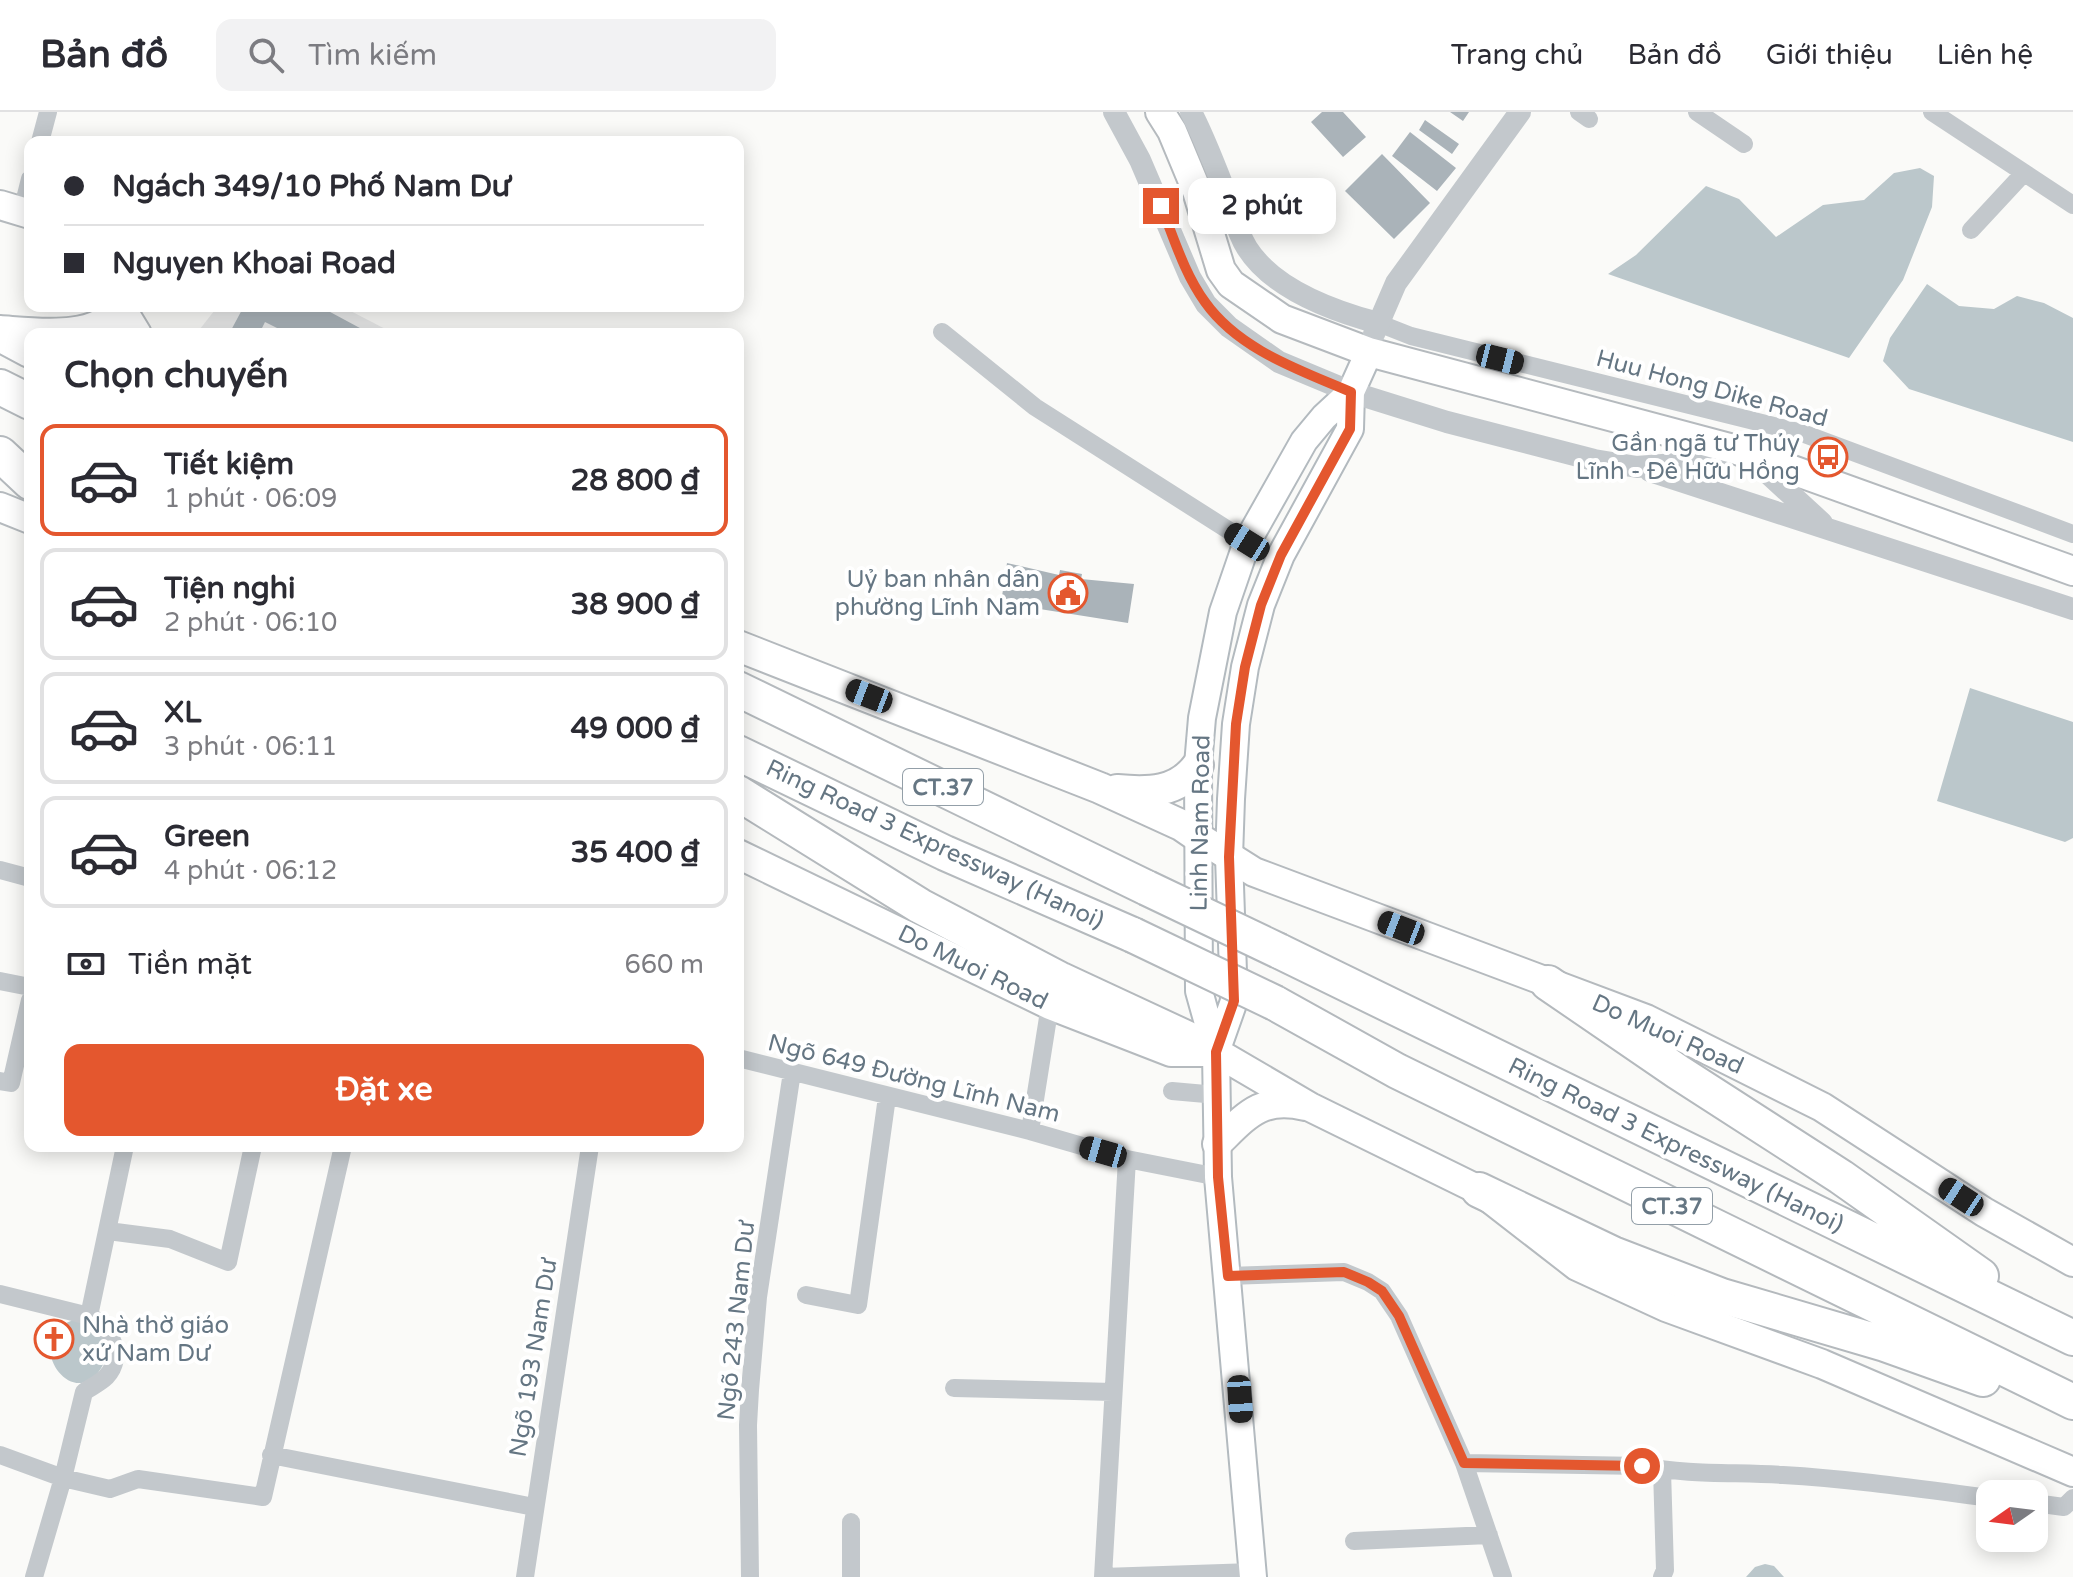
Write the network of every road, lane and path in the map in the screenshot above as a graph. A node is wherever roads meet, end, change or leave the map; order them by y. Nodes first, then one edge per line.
1 (48, 112) edge
2 (1114, 112) edge
3 (1160, 112) edge
4 (1191, 112) edge
5 (1520, 112) edge
6 (1697, 112) edge
7 (1932, 112) edge
8 (42, 136) edge
9 (1744, 144) dead end
10 (2023, 174) junction
11 (2073, 205) edge
12 (1971, 230) dead end
13 (0, 309) edge
14 (115, 312) edge
15 (1378, 323) junction
16 (27, 328) edge
17 (89, 328) edge
18 (0, 332) edge
19 (942, 332) dead end
20 (24, 336) edge
21 (1369, 352) junction
22 (0, 387) edge
23 (1351, 392) junction
24 (24, 399) edge
25 (1742, 452) junction
26 (0, 454) edge
27 (0, 466) edge
28 (1637, 467) junction
29 (24, 476) edge
30 (24, 488) edge
31 (0, 507) edge
32 (24, 517) edge
33 (1828, 530) junction
34 (2073, 534) edge
35 (1247, 542) junction
36 (2073, 571) edge
37 (2073, 609) edge
38 (744, 648) edge
39 (744, 692) edge
40 (744, 756) edge
41 (1198, 765) junction
42 (1100, 788) junction
43 (744, 797) edge
44 (1197, 836) junction
45 (744, 857) edge
46 (1229, 857) junction
47 (0, 870) edge
48 (24, 876) edge
49 (0, 981) edge
50 (1548, 983) junction
51 (24, 986) edge
52 (1050, 1005) junction
53 (24, 1026) edge
54 (1216, 1052) junction
55 (744, 1060) edge
56 (792, 1072) junction
57 (0, 1081) edge
58 (1172, 1091) dead end
59 (1217, 1095) junction
60 (887, 1097) junction
61 (1310, 1107) junction
62 (1030, 1131) junction
63 (1217, 1144) junction
64 (124, 1152) edge
65 (252, 1152) edge
66 (342, 1152) edge
67 (589, 1152) edge
68 (1127, 1159) junction
69 (1218, 1177) junction
70 (1479, 1190) junction
71 (108, 1231) junction
72 (2073, 1262) edge
73 (1228, 1276) junction
74 (0, 1294) edge
75 (806, 1295) dead end
76 (89, 1316) junction
77 (2073, 1336) edge
78 (954, 1388) dead end
79 (1113, 1392) junction
80 (2073, 1402) edge
81 (2073, 1413) edge
82 (0, 1455) edge
83 (271, 1455) junction
84 (1464, 1463) junction
85 (1662, 1470) junction
86 (2073, 1472) edge
87 (63, 1478) junction
88 (1976, 1496) edge
89 (2073, 1498) edge
90 (2048, 1505) edge
91 (534, 1507) junction
92 (851, 1522) dead end
93 (1489, 1535) junction
94 (1354, 1541) dead end
95 (1253, 1575) edge
96 (34, 1577) edge
97 (525, 1577) edge
98 (750, 1577) edge
99 (851, 1577) edge
100 (1103, 1577) edge
101 (1503, 1577) edge
102 (1662, 1577) edge

1 - 8 street
2 - 23 street
3 - 21 main road
4 - 15 street
5 - 15 street
6 - 9 street
7 - 10 street
10 - 11 street
10 - 12 street
13 - 16 main road
14 - 17 main road
15 - 21 street
15 - 34 street, Huu Hong Dike Road
18 - 20 highway
19 - 35 street
21 - 23 main road, Linh Nam Road
21 - 25 main road
22 - 24 highway
23 - 28 street
23 - 35 main road, Linh Nam Road
23 - 46 main road, Linh Nam Road
25 - 28 street
25 - 33 street
25 - 36 main road
26 - 29 highway
27 - 30 main road
28 - 33 street
31 - 32 main road
33 - 37 street
35 - 41 main road, Linh Nam Road
38 - 42 highway
39 - 77 highway, Ring Road 3 Expressway (Hanoi) / CT.37, bridge
40 - 80 highway, Ring Road 3 Expressway (Hanoi) / CT.37, bridge
41 - 42 highway
41 - 44 main road, Linh Nam Road
42 - 44 highway
43 - 54 highway
44 - 46 main road, Do Muoi Road
44 - 54 main road, Linh Nam Road
45 - 52 main road, Do Muoi Road
46 - 50 main road, Do Muoi Road
46 - 54 main road, Linh Nam Road
47 - 48 street
49 - 51 street
50 - 72 main road, Do Muoi Road
50 - 77 highway
52 - 54 main road, Do Muoi Road
52 - 62 street
53 - 57 street
54 - 59 main road, Linh Nam Road
54 - 61 main road
55 - 56 street, Ngõ 649 Đường Lĩnh Nam
56 - 60 street, Ngõ 649 Đường Lĩnh Nam
56 - 98 street, Ngõ 243 Nam Dư
58 - 59 street
59 - 63 main road, Linh Nam Road
60 - 62 street, Ngõ 649 Đường Lĩnh Nam
60 - 75 street
61 - 63 main road
61 - 70 main road
62 - 68 street, Ngõ 649 Đường Lĩnh Nam
63 - 69 main road, Linh Nam Road
64 - 71 street
65 - 71 street
66 - 83 street
67 - 91 street, Ngõ 193 Nam Dư
68 - 69 street, Ngõ 649 Đường Lĩnh Nam
68 - 79 street
69 - 73 main road, Linh Nam Road
70 - 81 highway
70 - 86 main road
71 - 76 street
73 - 84 street
73 - 95 main road, Linh Nam Road
74 - 76 street
76 - 87 street
78 - 79 street
79 - 100 street
82 - 87 street
83 - 87 street
83 - 91 street
84 - 85 street
84 - 93 street
85 - 88 street
85 - 102 street
87 - 96 street
89 - 90 street
91 - 97 street, Ngõ 193 Nam Dư
92 - 99 street
93 - 94 street
93 - 101 street
95 - 100 street

